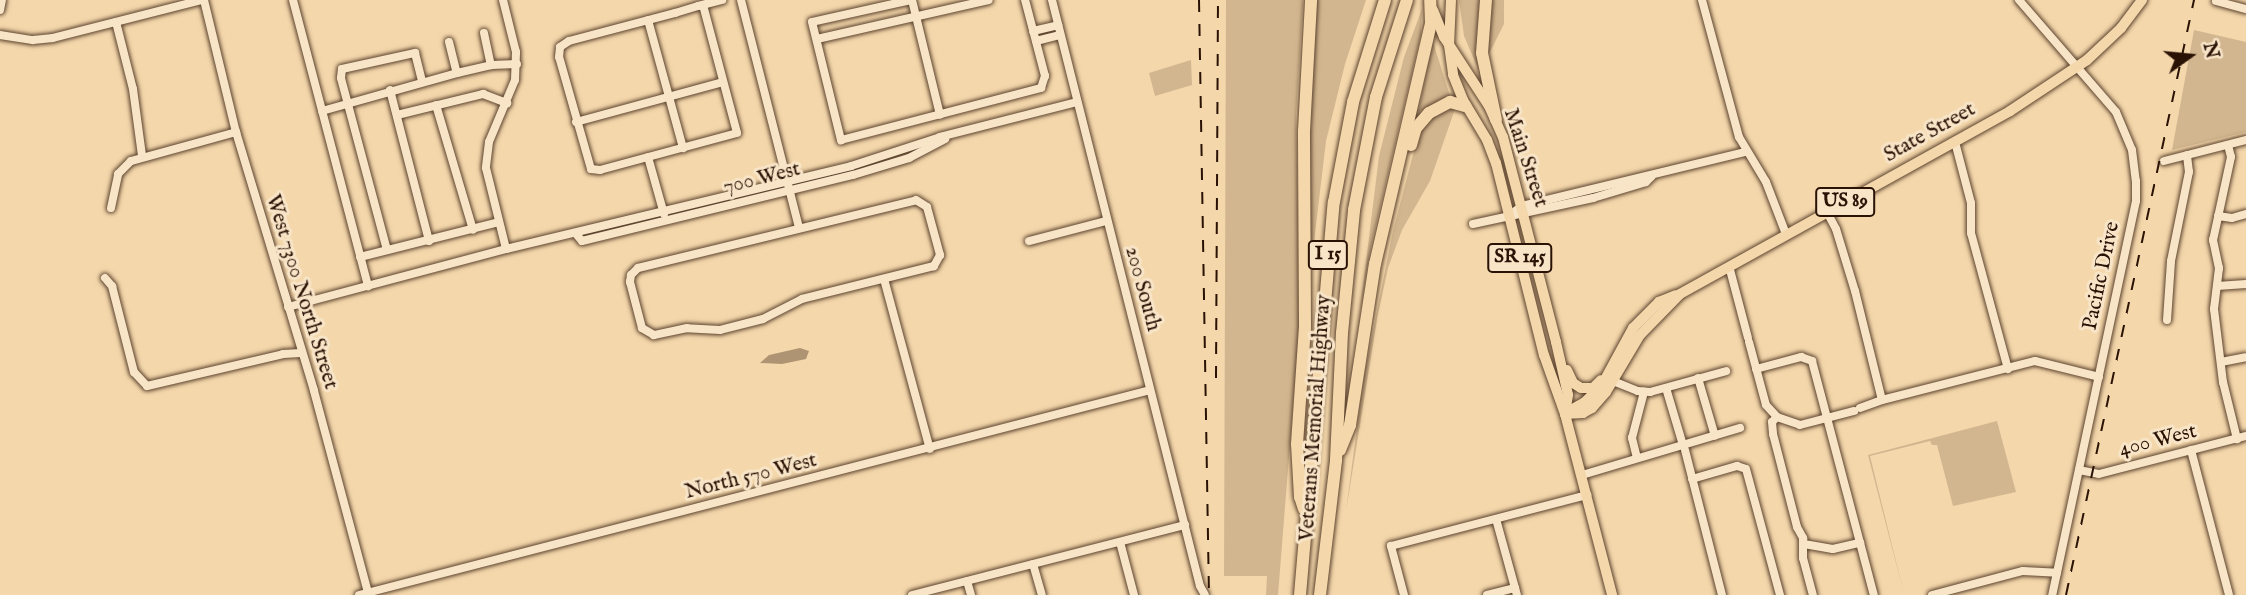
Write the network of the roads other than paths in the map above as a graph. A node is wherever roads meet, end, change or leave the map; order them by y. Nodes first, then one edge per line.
1 (2, 0) edge
2 (203, 0) edge
3 (293, 0) edge
4 (503, 0) edge
5 (722, 0) edge
6 (741, 0) edge
7 (911, 0) edge
8 (989, 0) edge
9 (1025, 0) edge
10 (1052, 0) edge
11 (1311, 0) edge
12 (1385, 0) edge
13 (1407, 0) edge
14 (1451, 0) edge
15 (1486, 0) edge
16 (1702, 0) edge
17 (2019, 0) edge
18 (2142, 0) edge
19 (2216, 1) edge
20 (703, 5) junction
21 (1432, 5) edge
22 (2246, 9) edge
23 (0, 10) edge
24 (916, 16) junction
25 (648, 20) junction
26 (116, 22) junction
27 (1058, 24) junction
28 (1033, 31) junction
29 (484, 33) dead end
30 (0, 35) edge
31 (1060, 35) junction
32 (817, 39) junction
33 (1036, 41) junction
34 (449, 42) dead end
35 (1449, 46) junction
36 (517, 64) junction
37 (491, 65) junction
38 (2078, 66) junction
39 (457, 73) junction
40 (422, 81) junction
41 (723, 82) junction
42 (390, 90) junction
43 (669, 97) junction
44 (1077, 102) junction
45 (349, 103) junction
46 (507, 103) junction
47 (436, 105) junction
48 (1465, 106) junction
49 (322, 111) junction
50 (940, 114) junction
51 (397, 115) junction
52 (1496, 120) junction
53 (576, 122) junction
54 (236, 132) junction
55 (2246, 140) edge
56 (1955, 142) junction
57 (2228, 145) junction
58 (683, 148) junction
59 (1746, 152) junction
60 (2187, 155) junction
61 (142, 156) junction
62 (649, 157) junction
63 (2164, 161) dead end
64 (789, 185) junction
65 (111, 208) dead end
66 (1523, 211) junction
67 (1827, 212) junction
68 (1510, 215) junction
69 (2246, 215) edge
70 (665, 216) junction
71 (2218, 216) junction
72 (1106, 221) junction
73 (499, 222) junction
74 (1473, 224) dead end
75 (799, 228) junction
76 (473, 230) junction
77 (1383, 232) junction
78 (1786, 234) junction
79 (429, 241) junction
80 (1029, 241) dead end
81 (506, 249) junction
82 (387, 250) junction
83 (360, 257) junction
84 (1729, 266) junction
85 (105, 278) dead end
86 (884, 279) junction
87 (2246, 284) edge
88 (368, 286) junction
89 (2217, 286) junction
90 (1680, 294) junction
91 (288, 306) junction
92 (2167, 320) dead end
93 (1556, 342) junction
94 (301, 353) junction
95 (2246, 357) edge
96 (2221, 362) junction
97 (1756, 369) junction
98 (2008, 369) junction
99 (1726, 371) dead end
100 (2099, 377) junction
101 (1609, 378) junction
102 (1698, 378) junction
103 (1666, 388) junction
104 (1150, 390) junction
105 (1644, 392) junction
106 (1882, 400) junction
107 (1565, 414) junction
108 (1777, 417) junction
109 (1828, 419) junction
110 (1740, 428) dead end
111 (1715, 436) junction
112 (2246, 436) edge
113 (2236, 439) junction
114 (1684, 447) junction
115 (930, 449) junction
116 (2191, 450) junction
117 (1637, 458) junction
118 (1336, 460) junction
119 (2079, 470) junction
120 (1582, 475) junction
121 (1692, 479) junction
122 (1587, 495) junction
123 (1307, 516) junction
124 (1496, 519) junction
125 (1185, 525) junction
126 (1120, 542) junction
127 (1860, 543) junction
128 (1804, 544) junction
129 (1033, 564) junction
130 (2057, 573) junction
131 (967, 580) junction
132 (1202, 590) edge
133 (1516, 591) edge
134 (1961, 591) edge
135 (368, 593) junction
136 (359, 595) edge
137 (912, 595) edge
138 (971, 595) edge
139 (1042, 595) edge
140 (1134, 595) edge
141 (1300, 595) edge
142 (1320, 595) edge
143 (1404, 595) edge
144 (1487, 595) edge
145 (1612, 595) edge
146 (1722, 595) edge
147 (1780, 595) edge
148 (1813, 595) edge
149 (1874, 595) edge
150 (1932, 595) edge
151 (2052, 595) edge
152 (2229, 595) edge

1 - 23 street
2 - 26 street
2 - 54 street, West 7300 North Street
3 - 49 street
4 - 36 street
5 - 20 street
6 - 64 street
7 - 24 street
7 - 32 street
8 - 24 street
9 - 28 street
10 - 27 street, 200 South
11 - 123 highway
12 - 123 highway, Veterans Memorial Highway / I 15
13 - 118 highway, Veterans Memorial Highway / I 15
14 - 35 main road, Main Street / SR 145
15 - 52 highway
16 - 59 street
17 - 38 street, Pacific Drive
18 - 38 main road, State Street / US 89
19 - 22 street
20 - 25 street
20 - 41 street
21 - 35 main road, Main Street / SR 145
21 - 77 highway
24 - 32 street
24 - 50 street
25 - 43 street
25 - 53 street
26 - 30 street
26 - 61 street
27 - 28 street
27 - 31 street, 200 South
28 - 33 street
29 - 37 street
31 - 33 street
31 - 44 street, 200 South
32 - 50 street
33 - 50 street
34 - 39 street
35 - 48 main road, Main Street / SR 145
35 - 52 main road, Main Street / SR 145
36 - 37 street
36 - 46 street
37 - 39 street
38 - 56 main road, State Street / US 89
38 - 100 street, Pacific Drive
39 - 40 street
40 - 42 street
40 - 45 street
41 - 43 street
41 - 58 street
42 - 45 street
42 - 51 street
43 - 53 street
43 - 58 street
44 - 64 street, 700 West
44 - 72 street, 200 South
45 - 49 street
45 - 82 street
46 - 47 street
46 - 73 street
47 - 51 street
47 - 76 street
48 - 68 main road, Main Street / SR 145
48 - 77 highway
49 - 83 street
51 - 79 street
52 - 66 main road, Main Street / SR 145
53 - 62 street
54 - 61 street
54 - 91 street, West 7300 North Street
55 - 57 street
56 - 67 main road, State Street / US 89
56 - 98 street
57 - 60 street
57 - 71 street
58 - 62 street
59 - 66 street
59 - 78 street
60 - 63 street
60 - 92 street
61 - 65 street
62 - 70 street
64 - 70 street, 700 West
64 - 75 street
66 - 68 street
66 - 93 main road, Main Street / SR 145
67 - 78 main road, State Street / US 89
67 - 106 street
68 - 74 street
68 - 107 main road, Main Street / SR 145
69 - 71 street
70 - 81 street, 700 West
71 - 89 street
72 - 80 street
72 - 104 street, 200 South
73 - 76 street
73 - 81 street
75 - 86 street
75 - 86 street
76 - 79 street
77 - 118 highway
78 - 84 main road, State Street / US 89
79 - 82 street
81 - 88 street, 700 West
82 - 83 street
83 - 88 street
84 - 90 main road, State Street / US 89
84 - 97 street
85 - 94 street
86 - 115 street
87 - 89 street
88 - 91 street, 700 West
89 - 96 street
90 - 101 main road, State Street / US 89
90 - 101 main road, State Street / US 89
91 - 94 street, West 7300 North Street
93 - 101 main road
93 - 107 main road, Main Street / SR 145
94 - 135 street, West 7300 North Street
95 - 96 street
96 - 113 street
97 - 108 street
97 - 109 street
98 - 100 street
98 - 106 street
99 - 102 street
100 - 119 street, Pacific Drive
101 - 105 street
101 - 107 main road, State Street / US 89
102 - 103 street
102 - 111 street
103 - 105 street
103 - 114 street
104 - 115 street, North 570 West
104 - 125 street, 200 South
105 - 117 street
106 - 109 street
107 - 120 main road, Main Street
108 - 109 street
108 - 128 street
109 - 127 street
110 - 111 street
111 - 114 street
112 - 113 street, 400 West
113 - 116 street, 400 West
114 - 117 street
114 - 121 street
115 - 135 street, North 570 West
116 - 119 street, 400 West
116 - 152 street
117 - 120 street
118 - 142 highway, Veterans Memorial Highway / I 15
119 - 130 street, Pacific Drive
120 - 122 main road, Main Street
121 - 146 street
121 - 147 street
122 - 124 street
122 - 145 main road, Main Street
123 - 141 highway, Veterans Memorial Highway / I 15
124 - 133 street
124 - 143 street
125 - 126 street
125 - 132 street, 200 South
126 - 129 street
126 - 140 street
127 - 128 street
127 - 149 street
128 - 148 street
129 - 131 street
129 - 139 street
130 - 134 street
130 - 151 street, Pacific Drive
131 - 137 street
131 - 138 street
133 - 144 street
134 - 150 street
135 - 136 street, North 570 West

